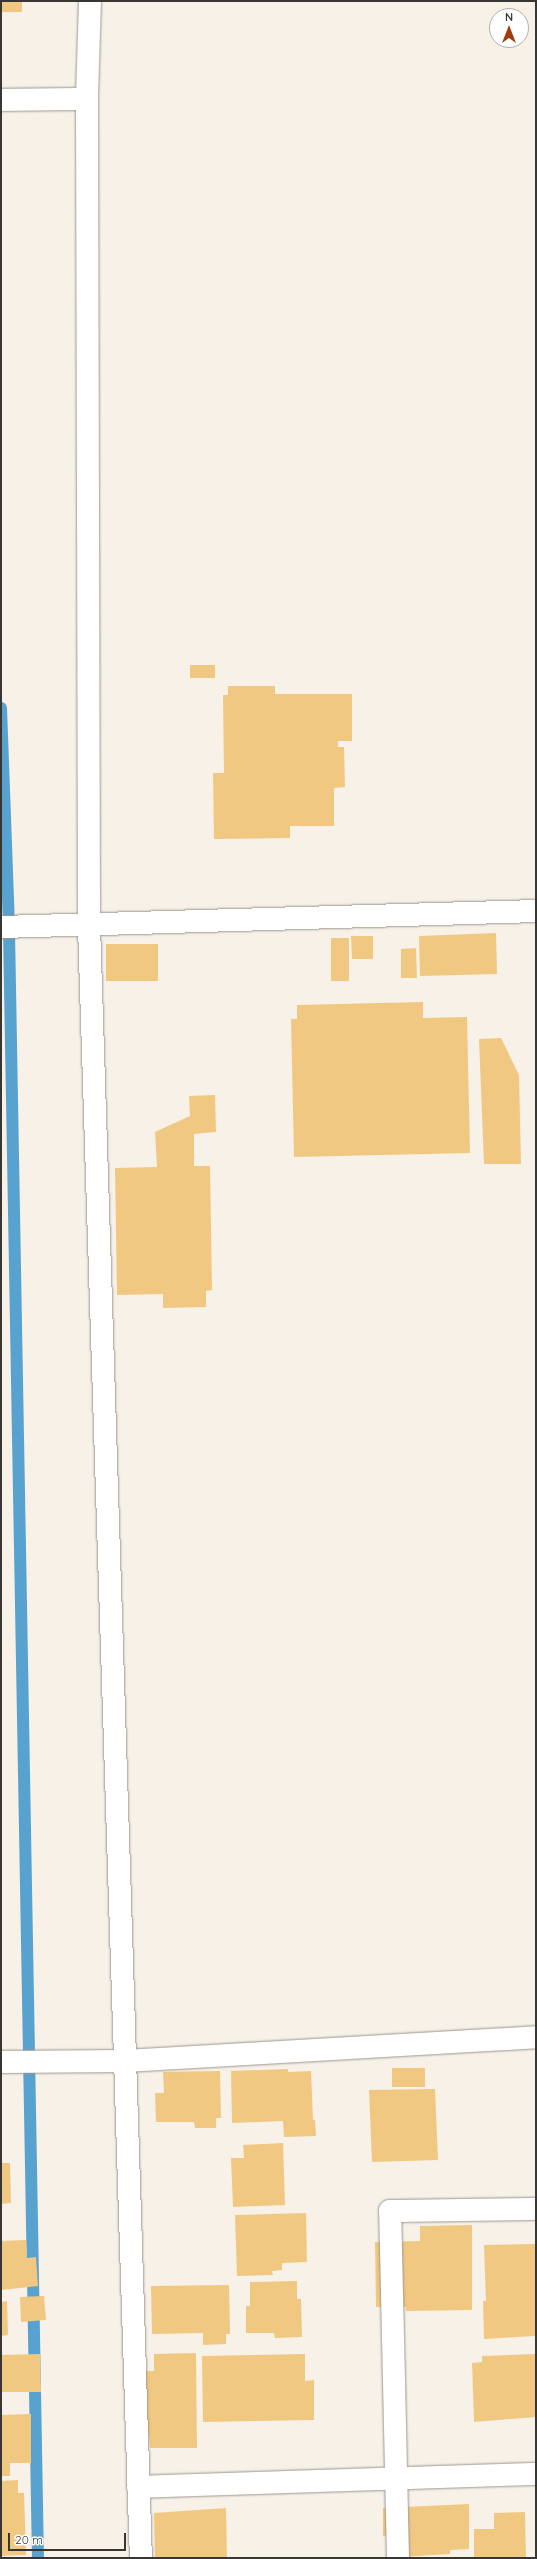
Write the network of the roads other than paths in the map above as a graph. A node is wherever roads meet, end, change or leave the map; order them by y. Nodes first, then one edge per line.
1 (90, 1) edge
2 (88, 99) junction
3 (1, 100) edge
4 (536, 911) edge
5 (89, 925) junction
6 (1, 927) edge
7 (536, 2037) edge
8 (125, 2061) junction
9 (1, 2062) edge
10 (536, 2209) edge
11 (536, 2474) edge
12 (396, 2478) junction
13 (138, 2487) junction
14 (141, 2558) edge
15 (398, 2558) edge

1 - 2 street
2 - 3 street
2 - 5 street
4 - 5 street
5 - 6 street
5 - 8 street
7 - 8 street
8 - 9 street
8 - 13 street
10 - 12 street
11 - 12 street
12 - 13 street
12 - 15 street
13 - 14 street

